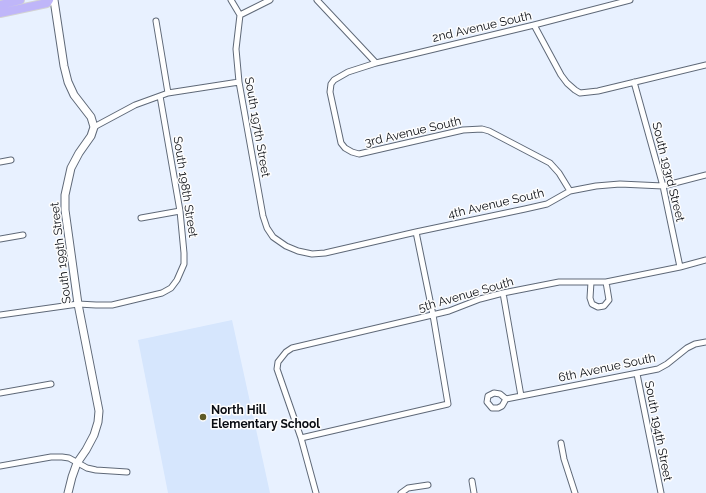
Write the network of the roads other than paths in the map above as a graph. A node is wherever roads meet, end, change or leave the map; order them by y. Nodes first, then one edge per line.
1 (20, 0) edge
2 (49, 0) edge
3 (54, 0) edge
4 (231, 0) edge
5 (270, 0) edge
6 (317, 0) edge
7 (630, 0) edge
8 (0, 5) edge
9 (0, 13) edge
10 (240, 15) junction
11 (156, 21) dead end
12 (534, 25) junction
13 (376, 63) junction
14 (706, 65) edge
15 (239, 82) junction
16 (634, 82) junction
17 (168, 93) junction
18 (160, 96) junction
19 (94, 127) junction
20 (359, 154) joint
21 (11, 160) dead end
22 (0, 162) edge
23 (706, 175) edge
24 (663, 186) junction
25 (570, 191) junction
26 (180, 212) junction
27 (141, 218) dead end
28 (416, 232) junction
29 (23, 235) dead end
30 (0, 239) edge
31 (291, 248) joint
32 (706, 260) edge
33 (680, 267) junction
34 (591, 282) junction
35 (606, 282) junction
36 (503, 293) junction
37 (78, 304) junction
38 (0, 315) edge
39 (433, 315) junction
40 (706, 342) edge
41 (637, 374) junction
42 (51, 384) dead end
43 (0, 393) edge
44 (521, 396) junction
45 (506, 399) dead end
46 (301, 438) junction
47 (561, 444) dead end
48 (77, 463) junction
49 (0, 466) edge
50 (127, 472) dead end
51 (472, 481) dead end
52 (428, 485) dead end
53 (68, 493) edge
54 (316, 493) edge
55 (401, 493) edge
56 (474, 493) edge
57 (575, 493) edge
58 (660, 493) edge

1 - 8 main road
2 - 9 main road
3 - 19 street
4 - 10 street
5 - 10 street
6 - 13 street
7 - 12 street, 2nd Avenue South
10 - 15 street, South 197th Street
11 - 17 street
12 - 13 street, 2nd Avenue South
12 - 16 street
13 - 20 street, 2nd Avenue South
14 - 16 street
15 - 17 street
15 - 31 street, South 197th Street
16 - 24 street, South 193rd Street
17 - 18 street
18 - 19 street
18 - 26 street, South 198th Street
19 - 37 street, South 199th Street
20 - 25 street, 3rd Avenue South
21 - 22 street
23 - 24 street, 4th Avenue South
24 - 25 street, 4th Avenue South
24 - 33 street, South 193rd Street
25 - 28 street, 4th Avenue South
26 - 27 street
26 - 37 street, South 198th Street
28 - 31 street, 4th Avenue South
28 - 39 street
29 - 30 street
32 - 33 street, 5th Avenue South
33 - 35 street, 5th Avenue South
34 - 35 street, 5th Avenue South
34 - 35 street
34 - 36 street, 5th Avenue South
36 - 39 street, 5th Avenue South
36 - 44 street
37 - 38 street
37 - 48 street, South 199th Street
39 - 46 street
39 - 46 street, 5th Avenue South
40 - 41 street, 6th Avenue South
41 - 44 street, 6th Avenue South
41 - 58 street, South 194th Street
42 - 43 street
44 - 45 street, 6th Avenue South
46 - 54 street
47 - 57 street
48 - 49 street
48 - 50 street
48 - 53 street, South 199th Street
51 - 56 street
52 - 55 street

